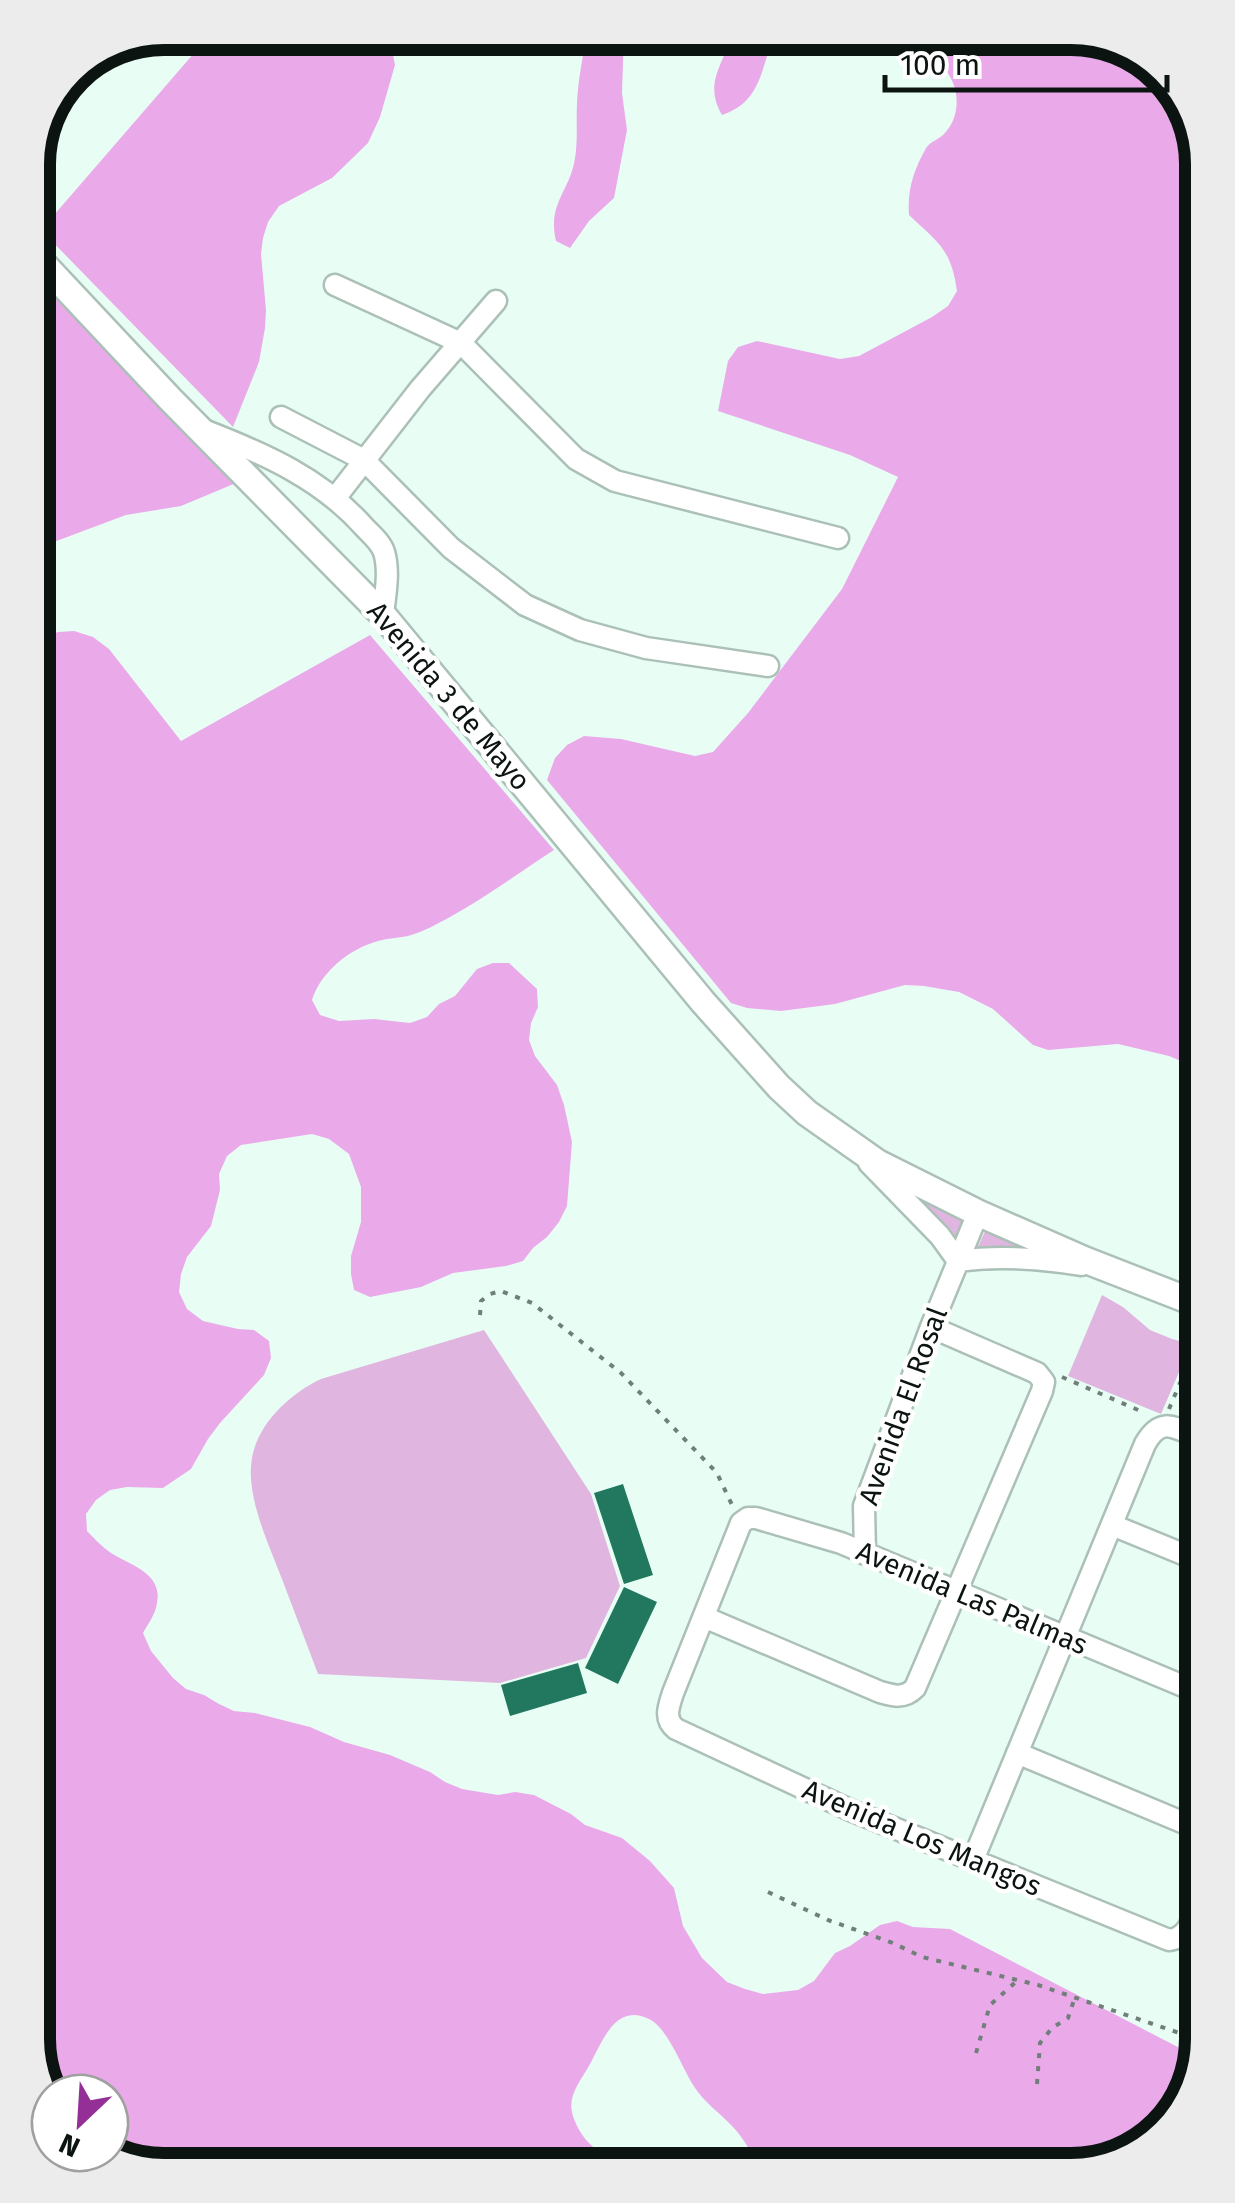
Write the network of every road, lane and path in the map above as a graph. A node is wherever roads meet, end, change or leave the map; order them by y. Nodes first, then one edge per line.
1 (50, 272) edge
2 (335, 285) dead end
3 (496, 300) dead end
4 (460, 342) junction
5 (282, 417) dead end
6 (199, 429) junction
7 (364, 460) junction
8 (336, 497) junction
9 (838, 538) dead end
10 (383, 615) junction
11 (768, 666) dead end
12 (854, 1147) junction
13 (978, 1213) junction
14 (958, 1261) junction
15 (1109, 1269) junction
16 (1185, 1299) edge
17 (480, 1315) dead end
18 (931, 1327) junction
19 (1185, 1370) edge
20 (1044, 1382) junction
21 (1162, 1426) junction
22 (1185, 1432) edge
23 (741, 1524) junction
24 (1112, 1525) junction
25 (865, 1554) junction
26 (1185, 1554) edge
27 (955, 1592) junction
28 (704, 1617) junction
29 (1066, 1637) junction
30 (1185, 1687) edge
31 (1017, 1753) junction
32 (1185, 1823) edge
33 (973, 1860) junction
34 (768, 1892) dead end
35 (1185, 1933) edge
36 (1018, 1980) junction
37 (1075, 1997) junction
38 (1185, 2035) edge
39 (976, 2053) dead end
40 (1177, 2079) edge
41 (1037, 2084) dead end
42 (1164, 2104) edge

1 - 6 street, Avenida 3 de Mayo
2 - 4 street
3 - 4 street
4 - 7 street
4 - 9 street
5 - 7 street
6 - 8 street
6 - 10 street, Avenida 3 de Mayo
7 - 8 street
7 - 11 street
8 - 10 street
10 - 12 street, Avenida 3 de Mayo
12 - 13 street, Avenida 3 de Mayo
12 - 14 street
13 - 14 street, Avenida El Rosal
13 - 15 street, Avenida 3 de Mayo
14 - 15 street
14 - 18 street, Avenida El Rosal
15 - 16 street, Avenida 3 de Mayo
17 - 23 path
18 - 20 street
18 - 25 street, Avenida El Rosal
19 - 21 path
20 - 21 path
20 - 27 street
21 - 22 street
21 - 24 street
23 - 25 street, Avenida Las Palmas
23 - 28 street
24 - 26 street
24 - 29 street
25 - 27 street, Avenida Las Palmas
27 - 28 street
27 - 29 street, Avenida Las Palmas
28 - 33 street, Avenida Los Mangos
29 - 30 street, Avenida Las Palmas
29 - 31 street
31 - 32 street
31 - 33 street
33 - 35 street, Avenida Los Mangos
34 - 36 path
36 - 37 path
36 - 39 path
37 - 38 path
37 - 41 path
40 - 42 path

